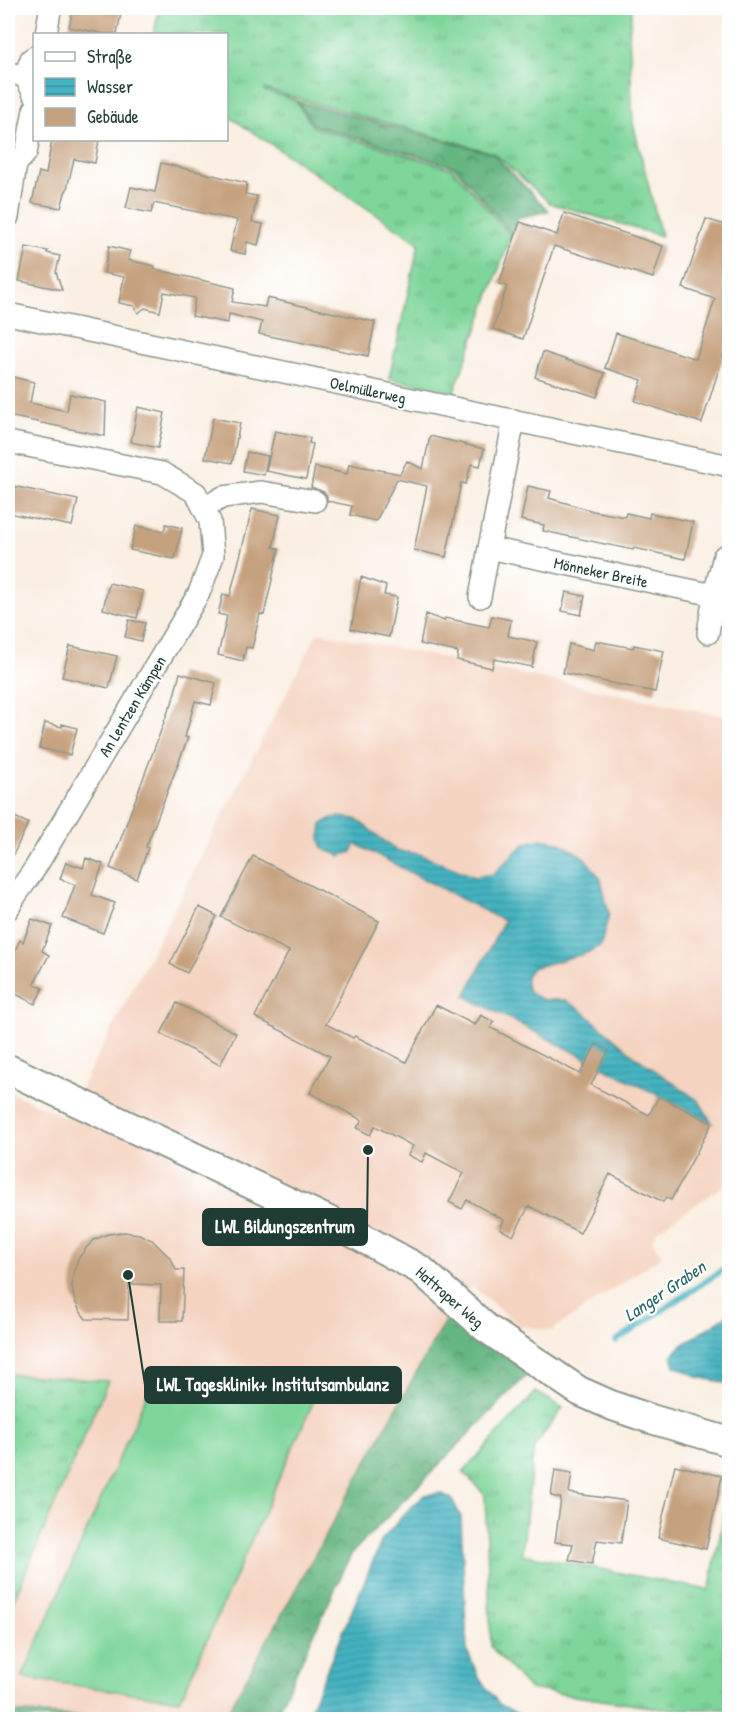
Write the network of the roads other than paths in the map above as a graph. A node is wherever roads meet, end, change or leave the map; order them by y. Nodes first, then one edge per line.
1 (49, 8) edge
2 (46, 33) edge
3 (33, 58) edge
4 (22, 81) edge
5 (33, 115) edge
6 (8, 217) edge
7 (8, 314) edge
8 (514, 420) junction
9 (8, 442) edge
10 (729, 466) edge
11 (315, 501) dead end
12 (204, 508) junction
13 (489, 548) junction
14 (724, 556) dead end
15 (714, 595) junction
16 (480, 597) dead end
17 (708, 633) dead end
18 (10, 898) edge
19 (8, 1069) edge
20 (729, 1442) edge

1 - 2 street
3 - 4 street
5 - 6 street
7 - 8 street, Oelmüllerweg
8 - 10 street, Oelmüllerweg
8 - 13 street
9 - 12 street, An Lentzen Kämpen
11 - 12 street
12 - 18 street, An Lentzen Kämpen
13 - 15 street, Mönneker Breite
13 - 16 street
14 - 15 street
15 - 17 street
19 - 20 main road, Hattroper Weg

